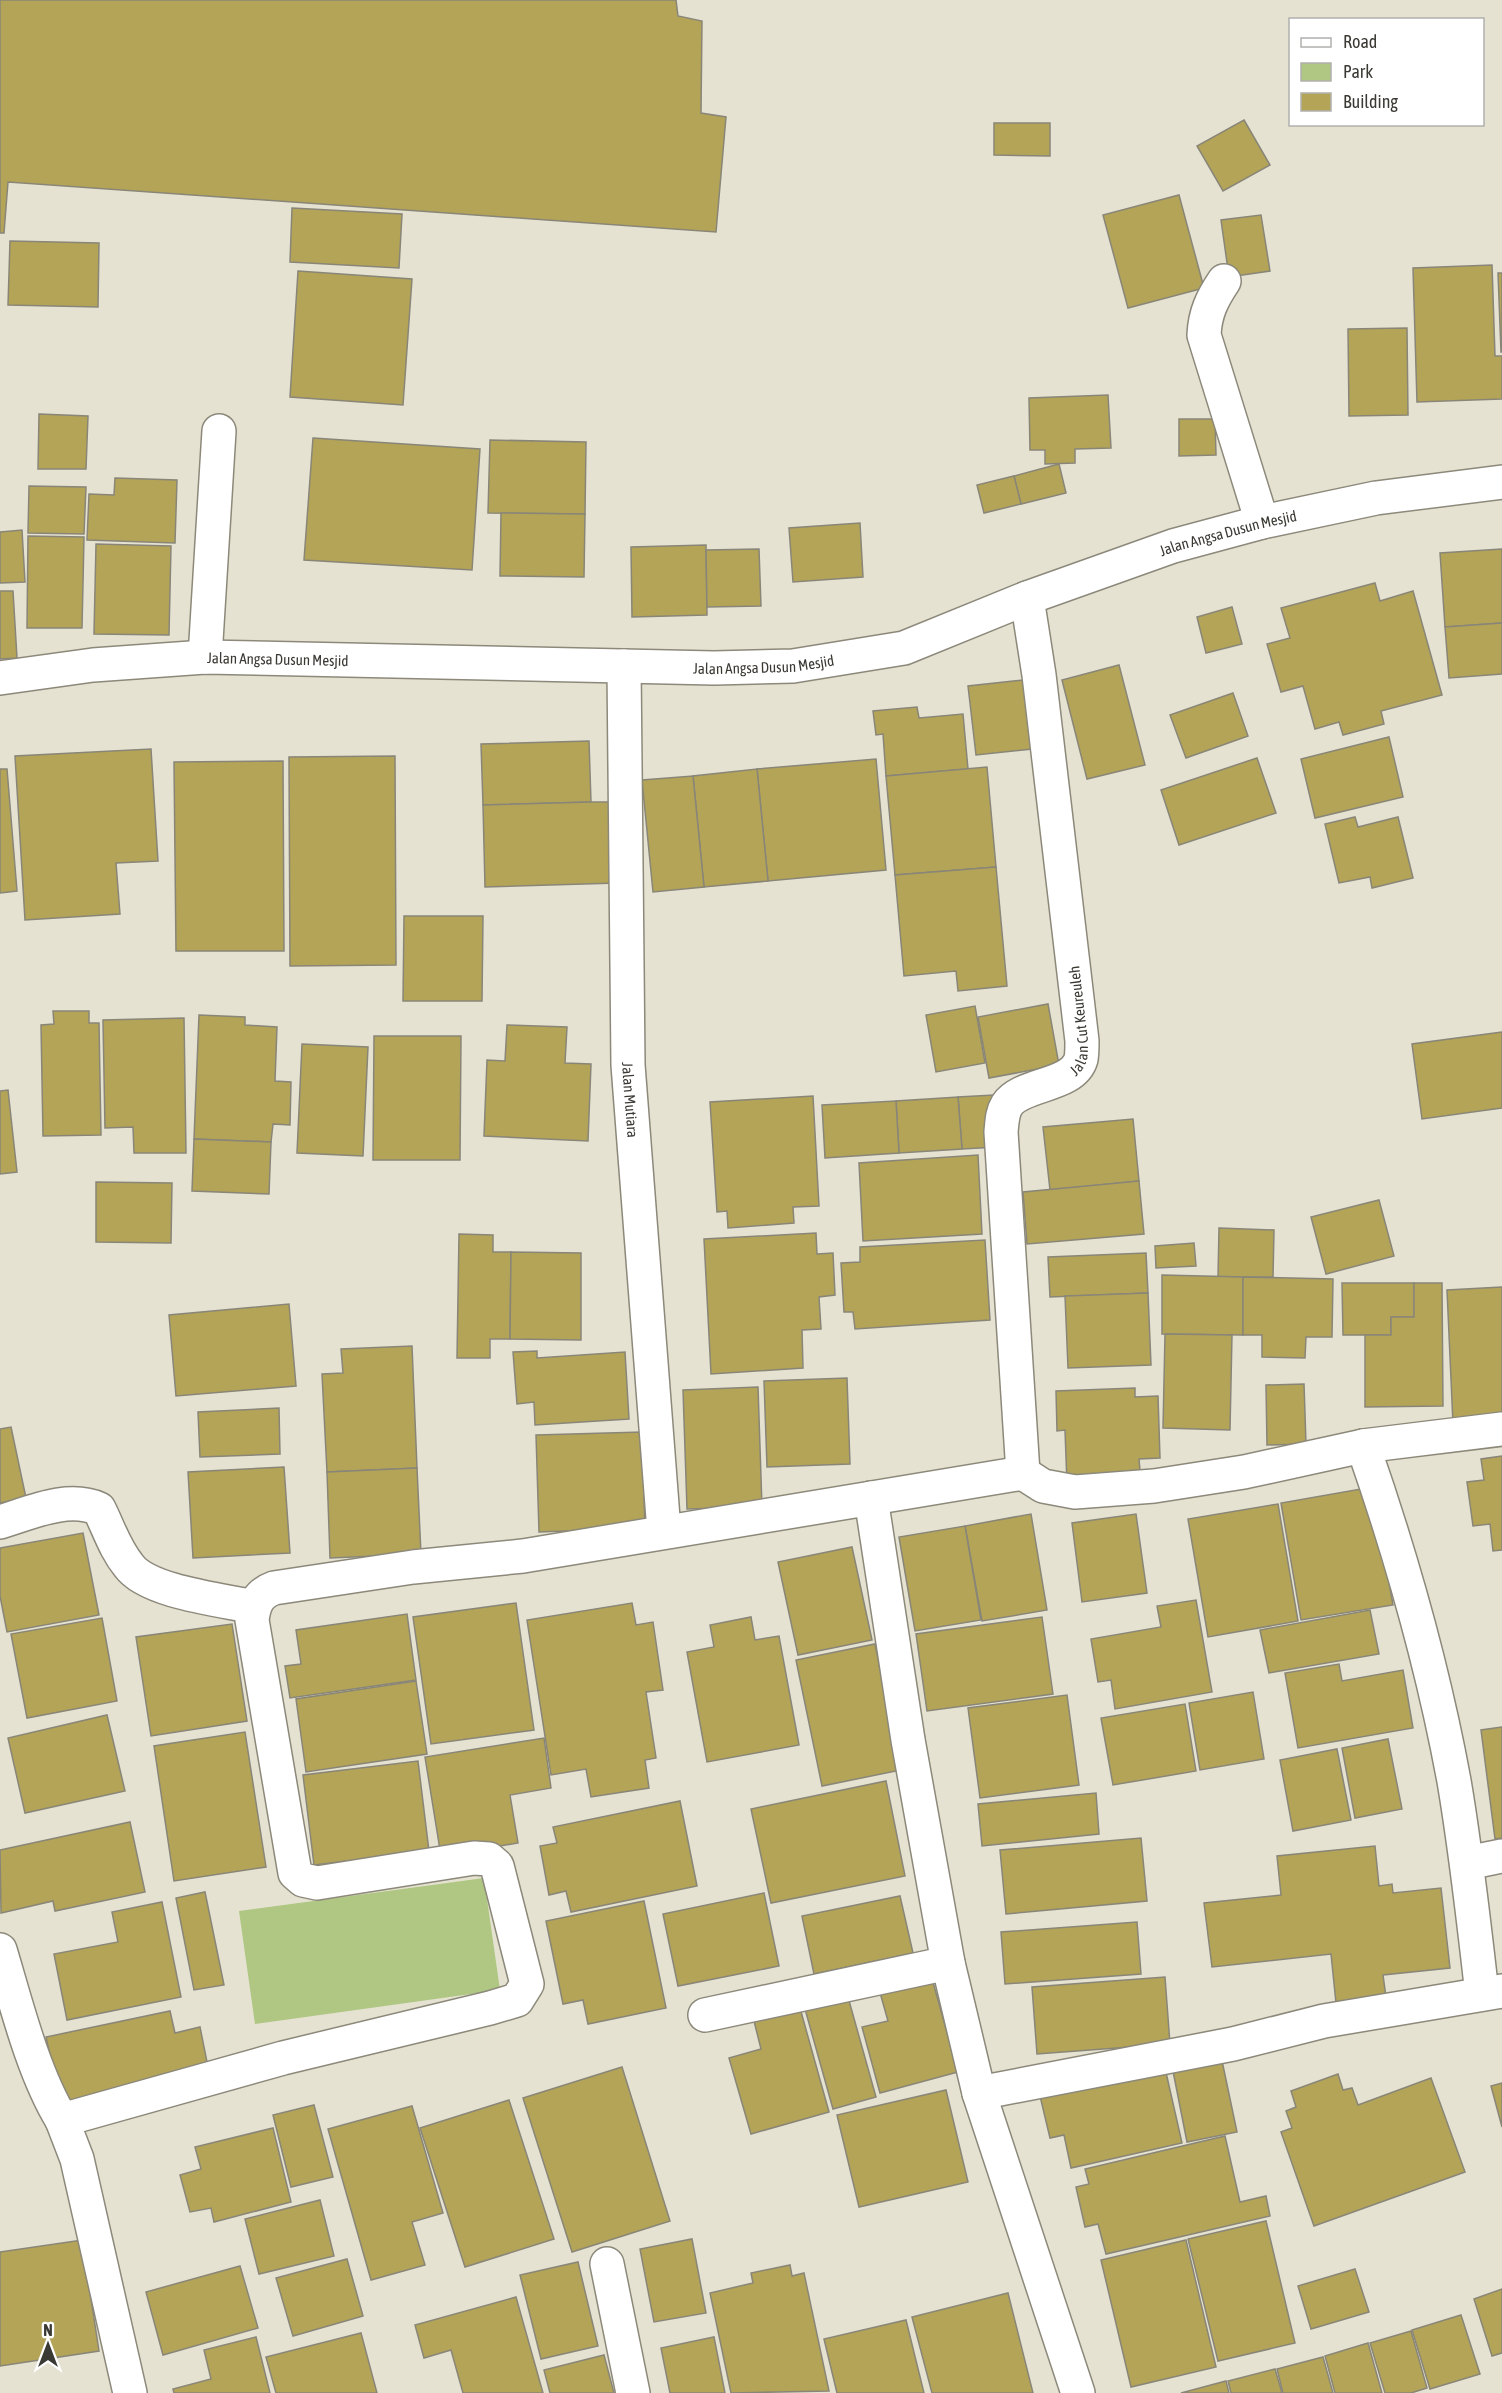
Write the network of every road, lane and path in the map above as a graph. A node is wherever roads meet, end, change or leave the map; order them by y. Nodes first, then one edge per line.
1 (1224, 281) dead end
2 (219, 431) dead end
3 (1502, 482) edge
4 (1262, 522) junction
5 (1027, 598) junction
6 (205, 657) junction
7 (624, 666) junction
8 (0, 678) edge
9 (1502, 1429) edge
10 (1363, 1446) junction
11 (1023, 1473) junction
12 (871, 1498) junction
13 (0, 1522) edge
14 (664, 1531) junction
15 (254, 1606) junction
16 (1502, 1857) edge
17 (1467, 1863) junction
18 (0, 1950) edge
19 (948, 1964) junction
20 (1492, 1992) edge
21 (705, 2015) dead end
22 (979, 2093) junction
23 (62, 2120) junction
24 (607, 2264) dead end
25 (130, 2393) edge
26 (633, 2393) edge
27 (1078, 2393) edge

1 - 4 street
2 - 6 street
3 - 4 street, Jalan Angsa Dusun Mesjid
4 - 5 street, Jalan Angsa Dusun Mesjid
5 - 7 street, Jalan Angsa Dusun Mesjid
5 - 11 street, Jalan Cut Keureuleh
6 - 7 street, Jalan Angsa Dusun Mesjid
6 - 8 street, Jalan Angsa Dusun Mesjid
7 - 14 street, Jalan Mutiara
9 - 10 street
10 - 11 street
10 - 17 street
11 - 12 street
12 - 14 street
12 - 19 street
13 - 15 street
14 - 15 street
15 - 23 street
16 - 17 street
17 - 20 street
18 - 23 street
19 - 21 street
19 - 22 street
20 - 22 street
22 - 27 street
23 - 25 street
24 - 26 street

